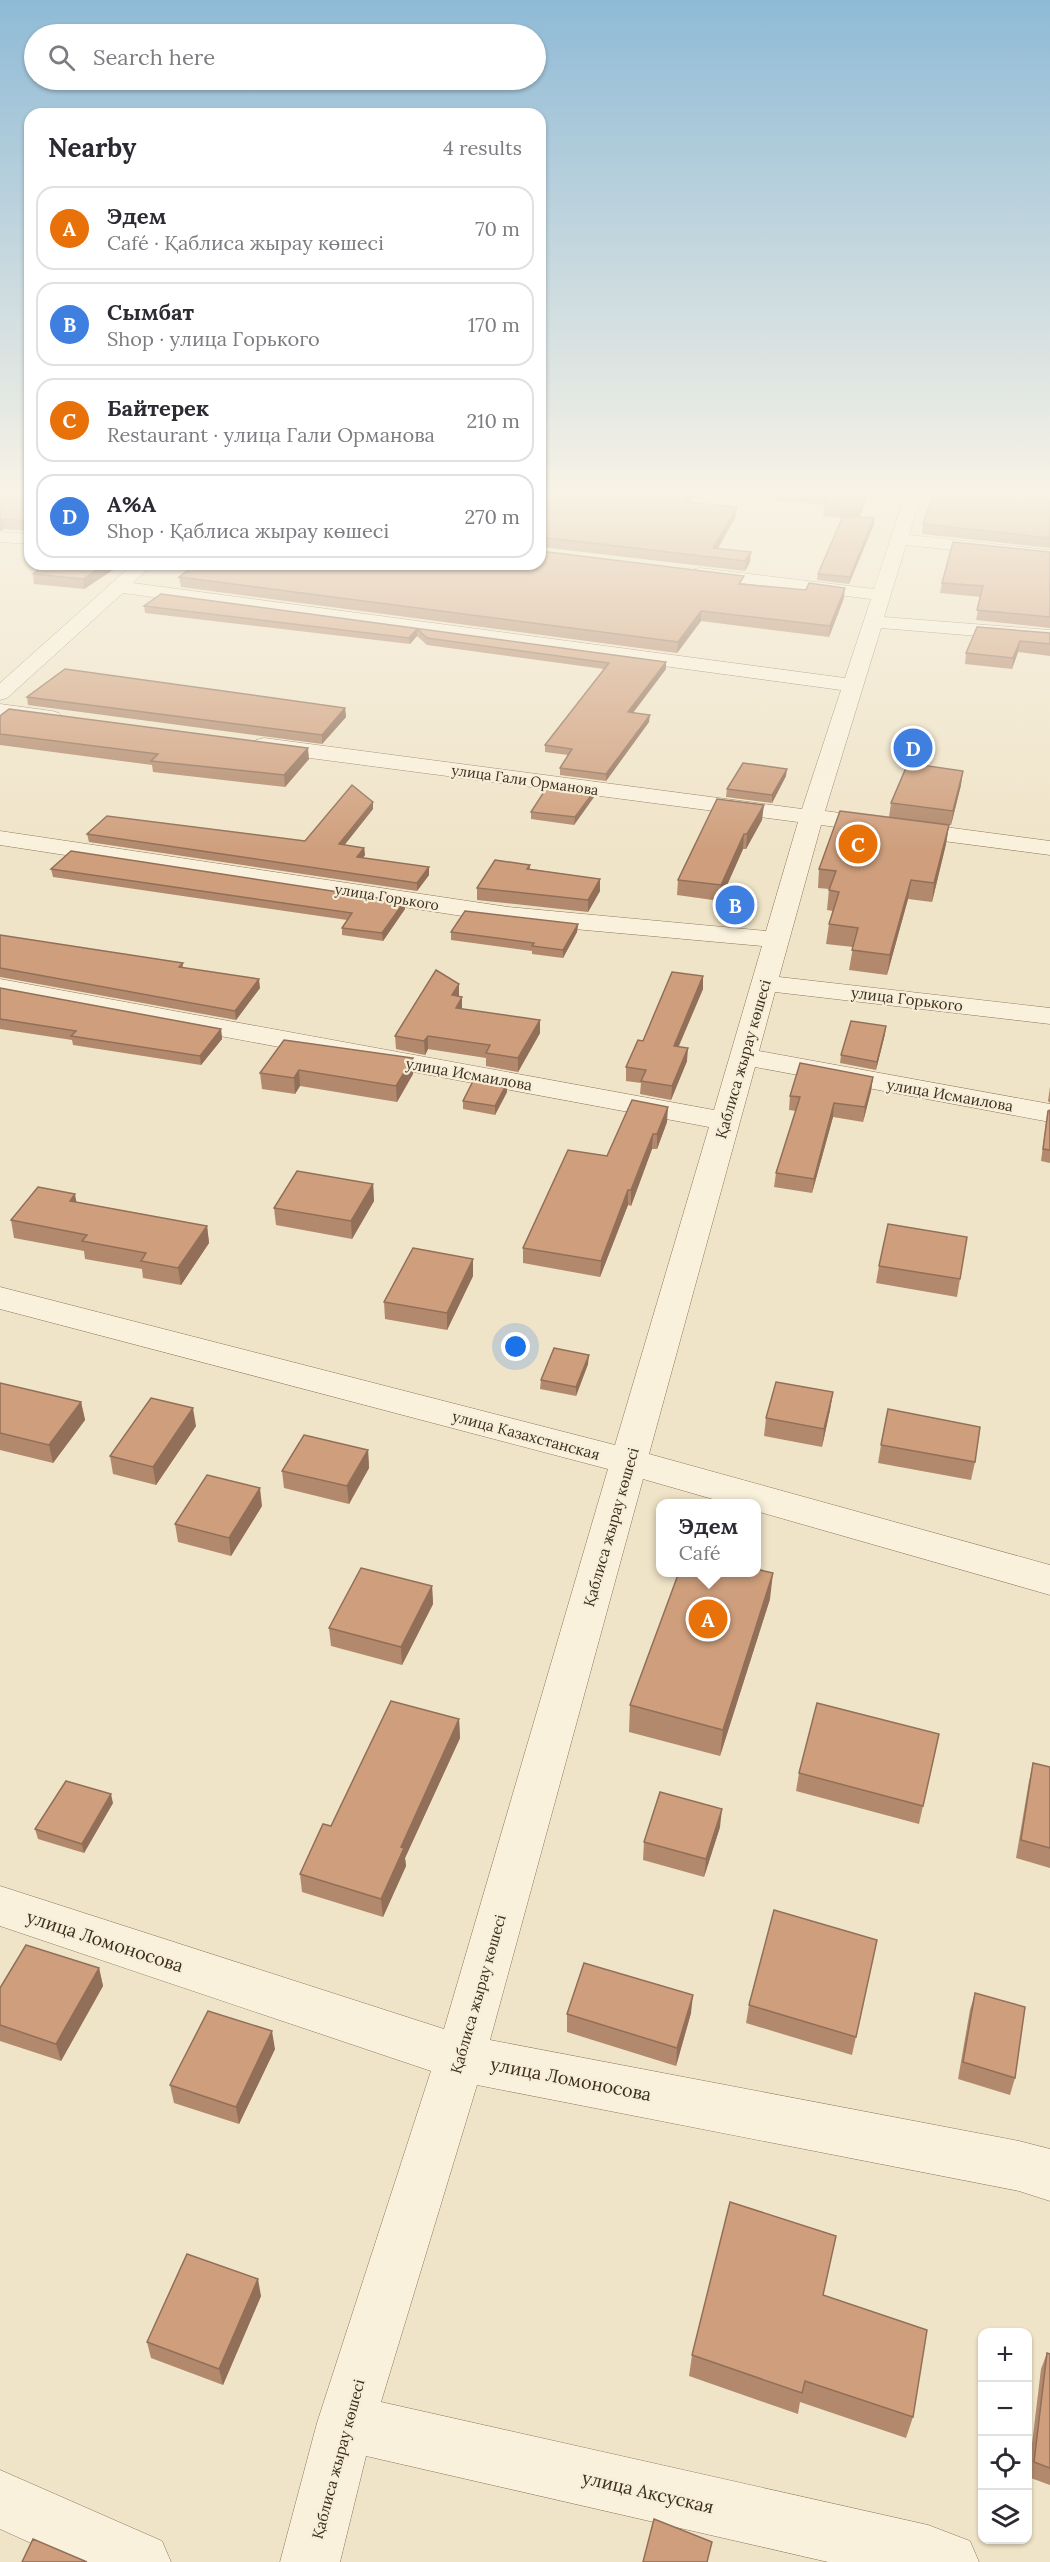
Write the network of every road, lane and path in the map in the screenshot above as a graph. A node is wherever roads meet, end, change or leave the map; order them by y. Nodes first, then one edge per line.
1 (91, 612) edge
2 (302, 612) edge
3 (875, 612) edge
4 (892, 612) edge
5 (1050, 636) edge
6 (851, 685) junction
7 (0, 694) edge
8 (0, 710) edge
9 (70, 720) edge
10 (247, 743) edge
11 (811, 818) junction
12 (0, 838) edge
13 (1050, 848) edge
14 (777, 940) junction
15 (764, 983) junction
16 (0, 987) edge
17 (1050, 1016) edge
18 (744, 1057) junction
19 (1050, 1113) edge
20 (725, 1121) junction
21 (0, 1298) edge
22 (630, 1462) junction
23 (1050, 1580) edge
24 (0, 1906) edge
25 (460, 2058) junction
26 (1050, 2175) edge
27 (346, 2423) junction
28 (0, 2499) edge
29 (141, 2562) edge
30 (310, 2562) edge
31 (949, 2562) edge

1 - 7 street
2 - 6 street
3 - 6 street, Қаблиса жырау көшесі
4 - 5 street
6 - 11 street, Қаблиса жырау көшесі
8 - 9 street
10 - 11 street, улица Гали Орманова
11 - 13 street, улица Гали Орманова
11 - 14 street, Қаблиса жырау көшесі
12 - 14 street, улица Горького
14 - 15 street, Қаблиса жырау көшесі
15 - 17 street, улица Горького
15 - 18 street, Қаблиса жырау көшесі
16 - 20 street, улица Исмаилова
18 - 19 street, улица Исмаилова
18 - 20 street, Қаблиса жырау көшесі
20 - 22 street, Қаблиса жырау көшесі
21 - 22 street, улица Казахстанская
22 - 23 street, улица Казахстанская
22 - 25 street, Қаблиса жырау көшесі
24 - 25 street, улица Ломоносова
25 - 26 street, улица Ломоносова
25 - 27 street, Қаблиса жырау көшесі
27 - 30 street, Қаблиса жырау көшесі
27 - 31 street, улица Аксуская
28 - 29 street

